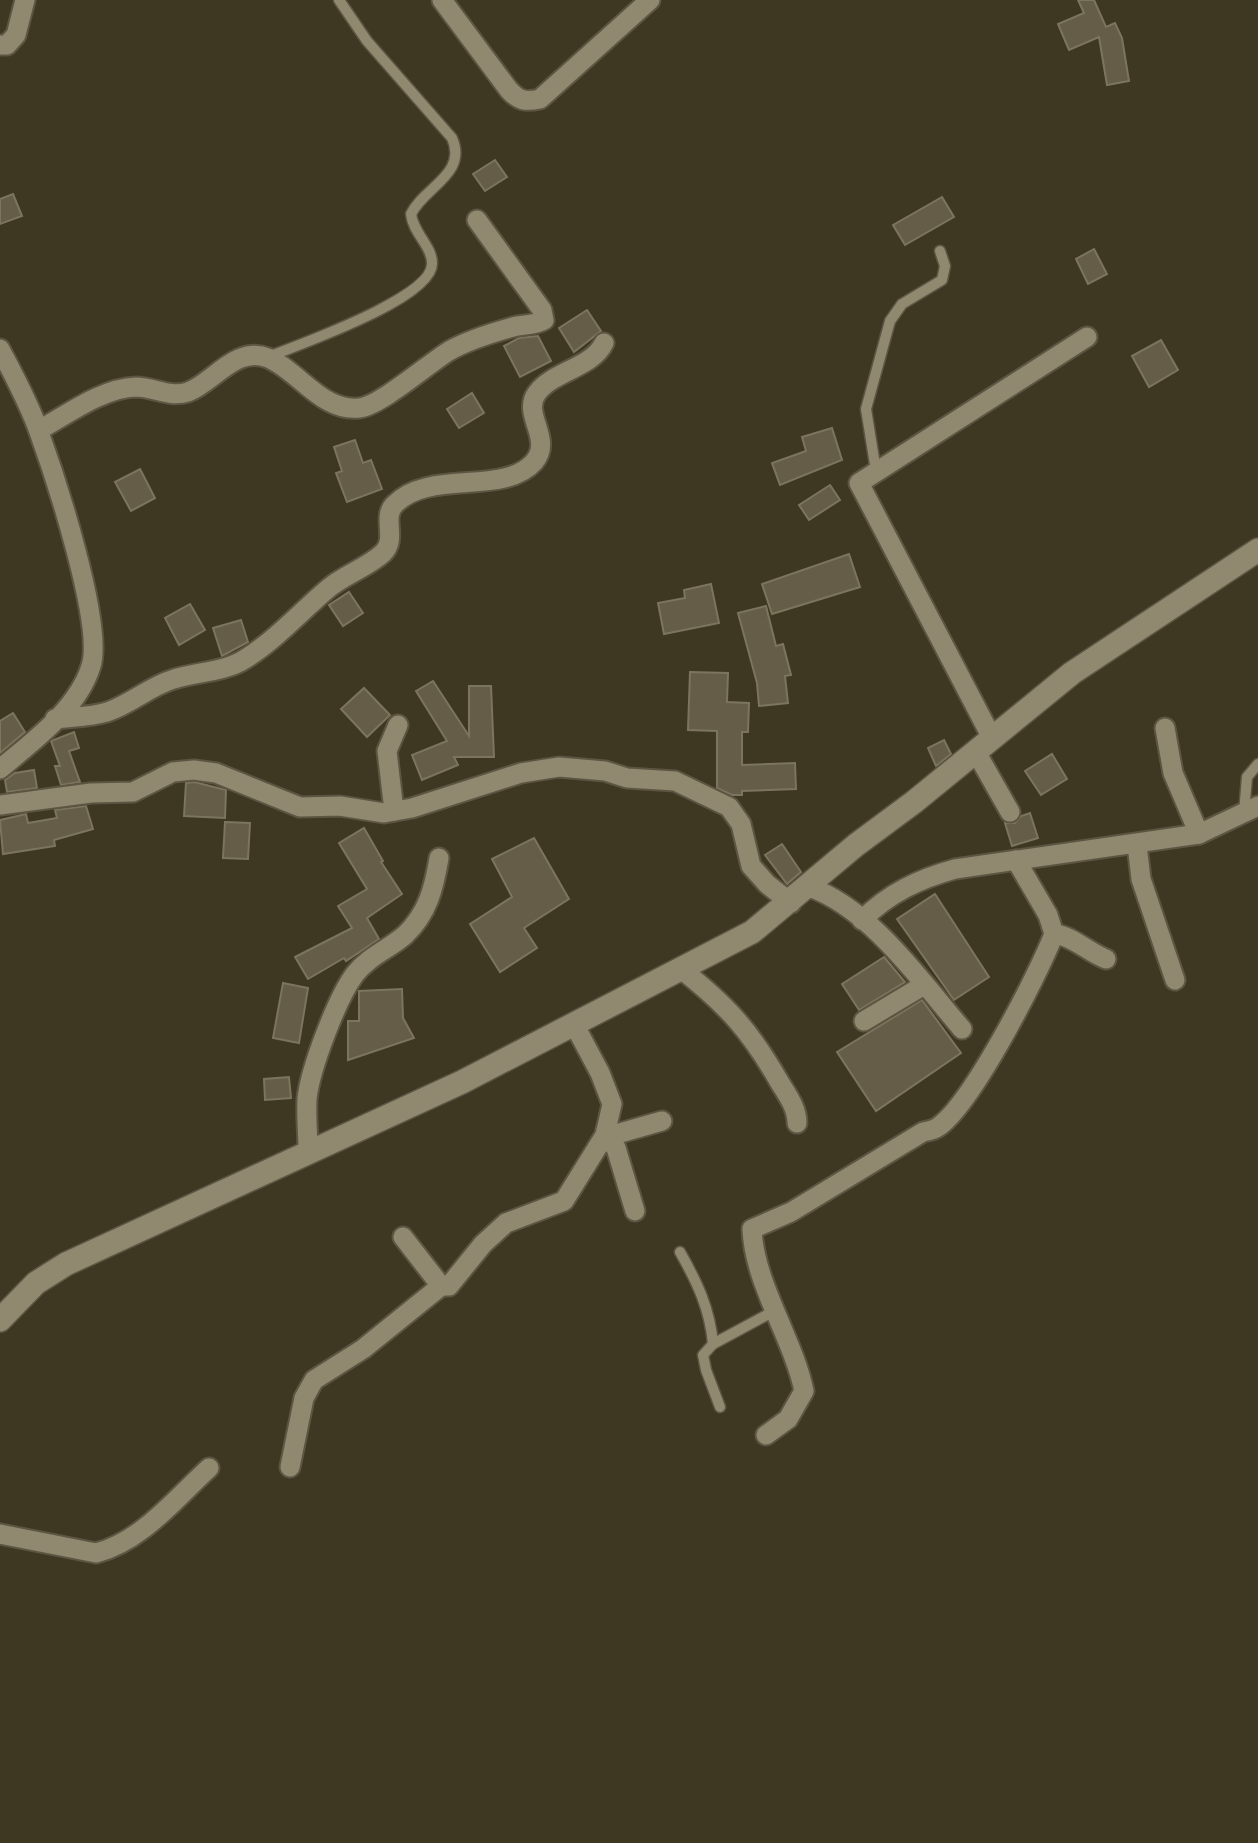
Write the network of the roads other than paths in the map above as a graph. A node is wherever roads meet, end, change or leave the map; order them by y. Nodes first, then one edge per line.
1 (25, 0) edge
2 (339, 0) edge
3 (442, 0) edge
4 (650, 0) edge
5 (0, 45) edge
6 (477, 220) dead end
7 (940, 251) dead end
8 (1087, 337) dead end
9 (604, 343) dead end
10 (0, 349) edge
11 (267, 357) junction
12 (39, 430) junction
13 (876, 471) junction
14 (1258, 550) edge
15 (55, 719) junction
16 (398, 725) dead end
17 (1166, 728) dead end
18 (984, 745) junction
19 (1258, 764) edge
20 (0, 769) edge
21 (0, 805) edge
22 (1251, 810) edge
23 (394, 811) junction
24 (1010, 812) dead end
25 (1199, 834) junction
26 (1137, 845) junction
27 (439, 858) dead end
28 (1016, 860) junction
29 (809, 887) junction
30 (791, 902) junction
31 (862, 920) junction
32 (1054, 934) junction
33 (1106, 959) dead end
34 (681, 969) junction
35 (1175, 980) dead end
36 (924, 985) junction
37 (864, 1021) dead end
38 (574, 1024) junction
39 (962, 1029) dead end
40 (662, 1121) dead end
41 (797, 1123) dead end
42 (605, 1133) junction
43 (309, 1152) junction
44 (635, 1211) dead end
45 (403, 1237) dead end
46 (680, 1252) dead end
47 (441, 1286) junction
48 (777, 1310) junction
49 (0, 1320) edge
50 (713, 1344) junction
51 (720, 1407) dead end
52 (766, 1435) dead end
53 (209, 1468) dead end
54 (290, 1468) dead end
55 (0, 1534) edge

1 - 5 street
2 - 11 lane
3 - 4 street
6 - 11 street
7 - 13 lane
8 - 13 street
9 - 15 street
10 - 12 street
11 - 12 street
12 - 15 street
13 - 18 street
14 - 18 street
15 - 20 street
16 - 23 street
17 - 25 street
18 - 24 street
18 - 29 street
19 - 22 lane
21 - 23 street
22 - 25 street
23 - 30 street
25 - 26 street
26 - 28 street
26 - 35 street
27 - 43 street
28 - 31 street
28 - 32 street
29 - 30 street
29 - 31 street
30 - 34 street
31 - 36 street
32 - 33 street
32 - 48 street
34 - 38 street
34 - 41 street
36 - 37 street
36 - 39 street
38 - 42 street
38 - 43 street
40 - 42 street
42 - 44 street
42 - 47 street
43 - 49 street
45 - 47 street
46 - 50 lane
47 - 54 street
48 - 50 lane
48 - 52 street
50 - 51 lane
53 - 55 street

